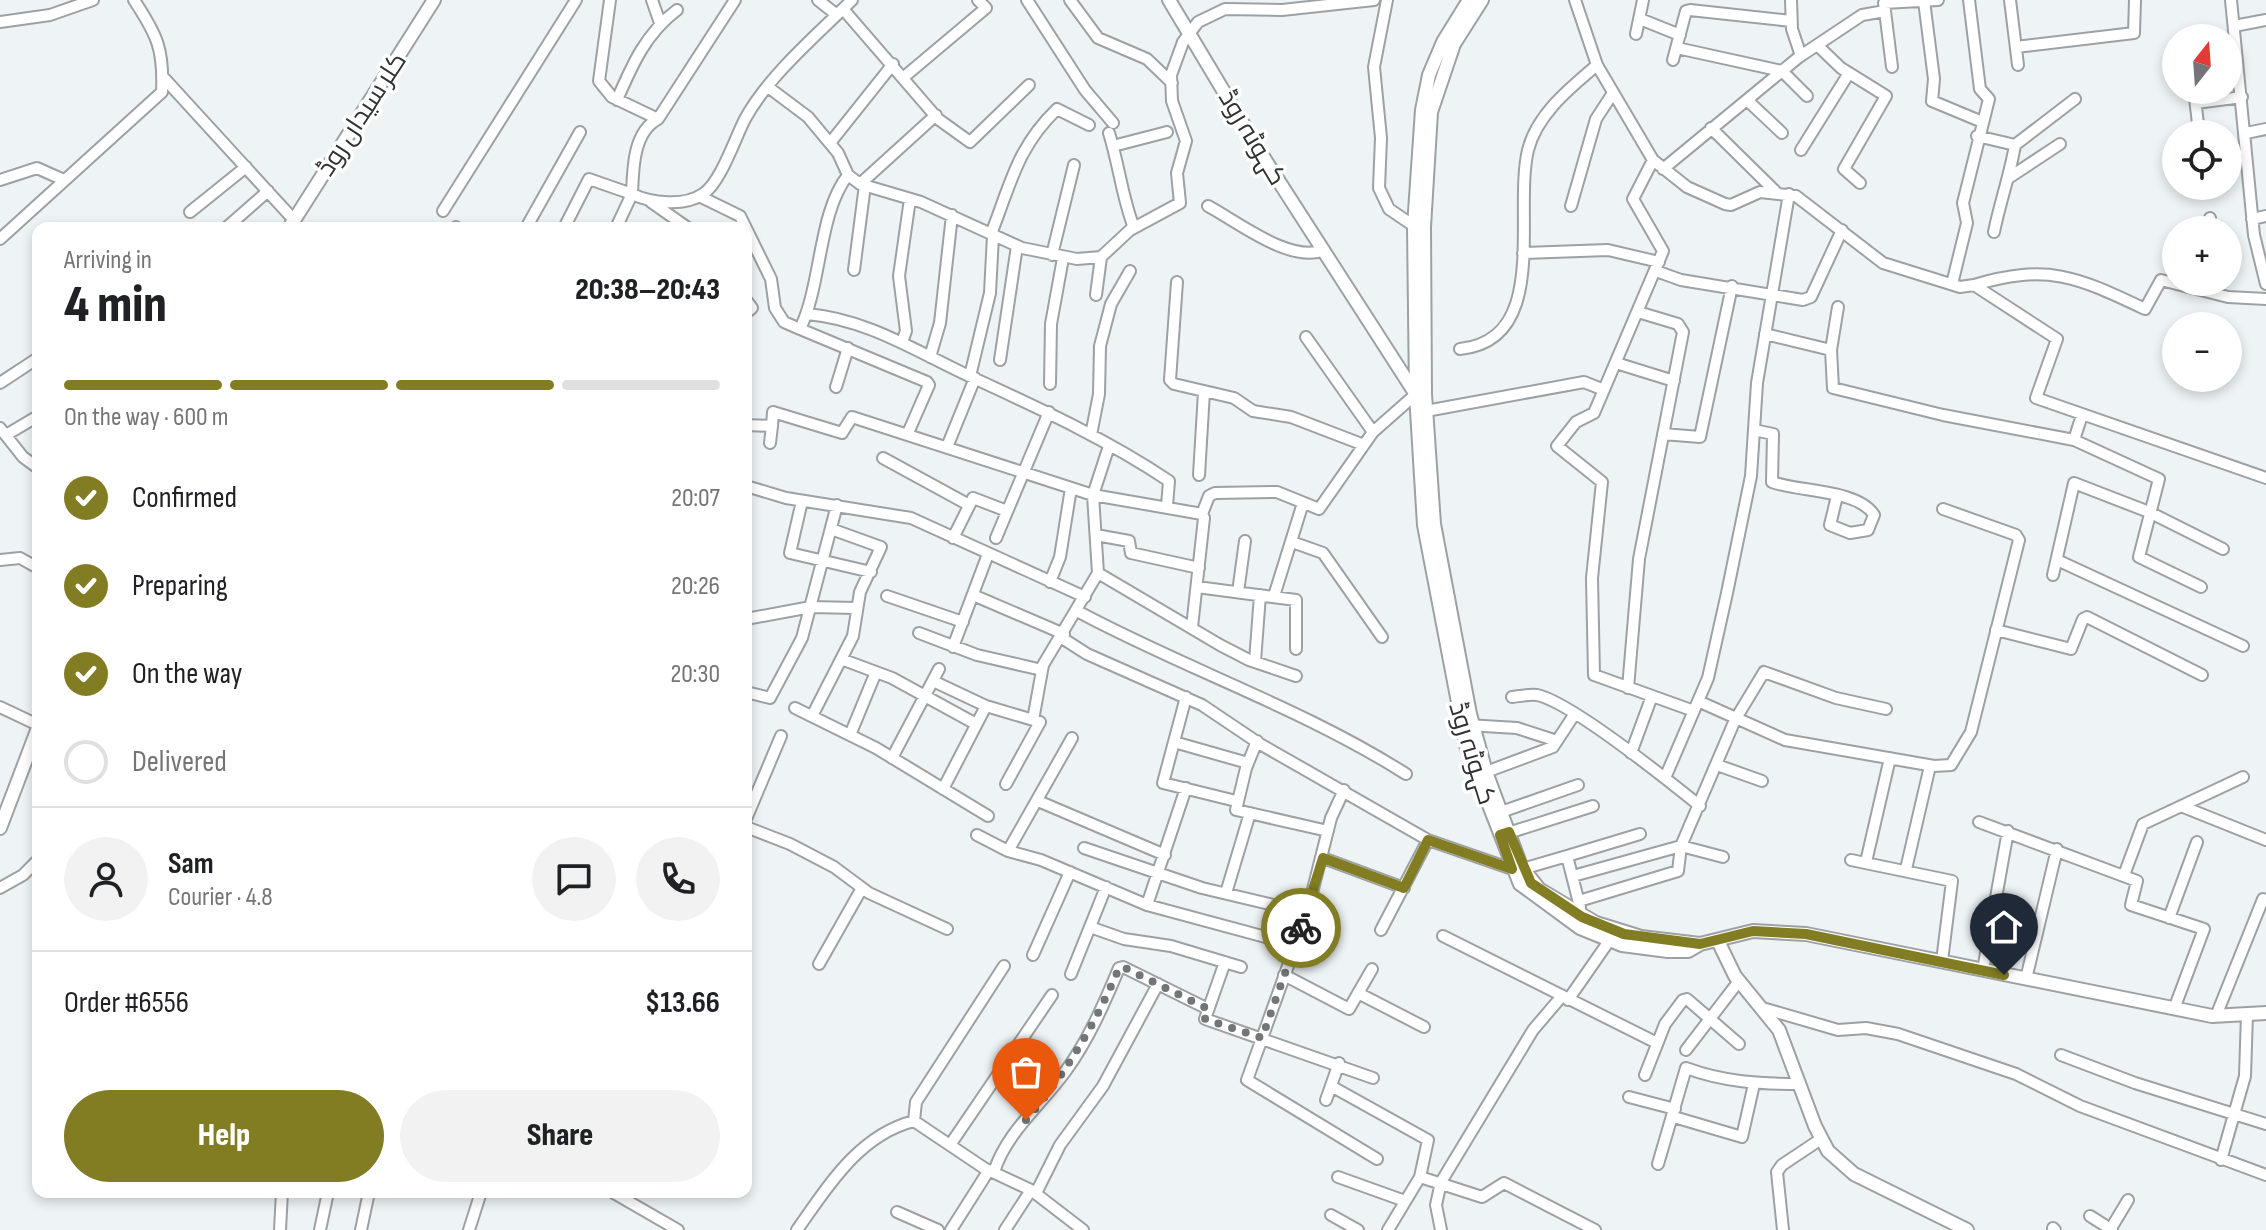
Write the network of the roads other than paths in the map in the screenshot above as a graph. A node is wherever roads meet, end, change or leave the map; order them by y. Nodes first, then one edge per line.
1 (93, 0) edge
2 (134, 0) edge
3 (434, 0) edge
4 (576, 0) edge
5 (610, 0) edge
6 (652, 0) edge
7 (735, 0) edge
8 (818, 0) edge
9 (852, 0) edge
10 (978, 0) edge
11 (1027, 0) edge
12 (1070, 0) edge
13 (1169, 0) edge
14 (1374, 0) edge
15 (1387, 0) edge
16 (1469, 0) edge
17 (1482, 0) edge
18 (1575, 0) edge
19 (1643, 0) edge
20 (1791, 0) edge
21 (1938, 0) edge
22 (1969, 0) edge
23 (2010, 0) edge
24 (2135, 0) edge
25 (2231, 0) edge
26 (1924, 1) edge
27 (1257, 5) edge
28 (677, 10) dead end
29 (1885, 11) junction
30 (840, 12) junction
31 (1640, 19) junction
32 (2266, 20) edge
33 (1791, 21) junction
34 (0, 22) edge
35 (660, 23) junction
36 (2234, 24) edge
37 (2242, 24) edge
38 (1190, 33) junction
39 (1636, 34) dead end
40 (1680, 35) junction
41 (1817, 45) junction
42 (2016, 47) junction
43 (1677, 48) junction
44 (1801, 56) junction
45 (1673, 60) dead end
46 (893, 64) junction
47 (1597, 65) junction
48 (2018, 65) dead end
49 (1892, 67) dead end
50 (1782, 71) junction
51 (1849, 73) junction
52 (163, 77) junction
53 (904, 77) junction
54 (1172, 83) junction
55 (1029, 85) dead end
56 (768, 87) junction
57 (1613, 93) junction
58 (1807, 96) dead end
59 (2242, 97) edge
60 (2075, 99) dead end
61 (617, 100) junction
62 (1747, 100) junction
63 (936, 115) junction
64 (658, 119) junction
65 (1980, 121) junction
66 (1089, 125) dead end
67 (1711, 128) junction
68 (2266, 129) edge
69 (580, 132) dead end
70 (1167, 132) dead end
71 (1782, 133) dead end
72 (2246, 133) junction
73 (1977, 136) junction
74 (830, 143) junction
75 (2060, 144) dead end
76 (2015, 145) junction
77 (1113, 146) junction
78 (1801, 150) dead end
79 (1653, 160) junction
80 (1074, 165) dead end
81 (246, 167) junction
82 (1663, 169) junction
83 (848, 175) junction
84 (2010, 177) junction
85 (0, 180) edge
86 (64, 180) junction
87 (1860, 183) dead end
88 (862, 184) junction
89 (268, 191) junction
90 (1776, 192) junction
91 (632, 194) junction
92 (1789, 194) junction
93 (699, 195) junction
94 (910, 199) junction
95 (651, 202) junction
96 (1208, 206) dead end
97 (1571, 206) dead end
98 (443, 211) dead end
99 (190, 212) dead end
100 (952, 215) junction
101 (2266, 216) edge
102 (2252, 219) junction
103 (233, 222) edge
104 (290, 222) edge
105 (292, 222) edge
106 (529, 222) edge
107 (567, 222) edge
108 (619, 222) edge
109 (679, 222) edge
110 (743, 222) edge
111 (1414, 226) junction
112 (1134, 228) junction
113 (1842, 230) junction
114 (1994, 232) dead end
115 (992, 235) junction
116 (0, 239) edge
117 (752, 240) edge
118 (1017, 246) junction
119 (1324, 250) junction
120 (1523, 253) junction
121 (1057, 256) junction
122 (1101, 257) junction
123 (1657, 267) junction
124 (854, 270) dead end
125 (1130, 271) dead end
126 (2162, 280) edge
127 (1177, 282) dead end
128 (1952, 284) junction
129 (2266, 284) edge
130 (1974, 285) junction
131 (1732, 286) junction
132 (1773, 294) junction
133 (1096, 295) dead end
134 (2225, 296) edge
135 (2266, 299) edge
136 (1838, 307) dead end
137 (1638, 312) junction
138 (807, 314) junction
139 (800, 329) junction
140 (1765, 334) junction
141 (1306, 337) dead end
142 (902, 342) junction
143 (848, 348) junction
144 (1460, 349) dead end
145 (1831, 350) junction
146 (930, 357) junction
147 (1000, 360) dead end
148 (32, 362) edge
149 (1616, 363) junction
150 (972, 377) junction
151 (1674, 381) junction
152 (0, 383) edge
153 (1050, 384) dead end
154 (836, 387) dead end
155 (1604, 390) junction
156 (1204, 392) junction
157 (1421, 394) junction
158 (1426, 411) junction
159 (1049, 412) junction
160 (2082, 415) junction
161 (32, 419) edge
162 (752, 425) edge
163 (772, 426) junction
164 (1754, 430) junction
165 (3, 432) edge
166 (1373, 432) junction
167 (908, 433) junction
168 (1663, 434) junction
169 (1091, 435) junction
170 (2074, 440) junction
171 (770, 443) dead end
172 (1364, 445) junction
173 (1109, 446) junction
174 (947, 447) junction
175 (883, 458) dead end
176 (32, 462) edge
177 (1023, 473) junction
178 (1199, 475) dead end
179 (2266, 478) edge
180 (752, 488) edge
181 (1071, 488) junction
182 (1093, 495) junction
183 (1837, 496) junction
184 (802, 501) junction
185 (1303, 503) junction
186 (837, 505) junction
187 (969, 505) junction
188 (1167, 506) junction
189 (1943, 509) dead end
190 (1007, 511) junction
191 (2149, 512) junction
192 (1202, 514) junction
193 (831, 529) junction
194 (1096, 535) junction
195 (953, 538) junction
196 (996, 538) dead end
197 (1245, 541) dead end
198 (1292, 542) junction
199 (2223, 549) dead end
200 (988, 554) junction
201 (823, 559) junction
202 (0, 560) edge
203 (2057, 560) junction
204 (32, 565) edge
205 (1199, 568) junction
206 (871, 572) junction
207 (1098, 573) junction
208 (2053, 575) dead end
209 (1050, 582) junction
210 (1197, 587) junction
211 (2201, 587) dead end
212 (1238, 592) junction
213 (973, 595) junction
214 (1260, 595) junction
215 (887, 596) dead end
216 (1274, 596) junction
217 (1085, 597) junction
218 (811, 607) junction
219 (856, 608) junction
220 (1077, 611) junction
221 (752, 618) edge
222 (963, 622) junction
223 (1192, 627) junction
224 (1996, 630) junction
225 (919, 633) dead end
226 (1063, 636) junction
227 (1382, 637) dead end
228 (2243, 646) dead end
229 (953, 647) junction
230 (1296, 649) dead end
231 (841, 659) junction
232 (1255, 661) junction
233 (939, 669) dead end
234 (1042, 670) junction
235 (876, 672) junction
236 (2202, 675) dead end
237 (1296, 676) dead end
238 (933, 681) junction
239 (1628, 688) junction
240 (752, 694) edge
241 (1652, 696) junction
242 (924, 697) junction
243 (1186, 697) junction
244 (1512, 697) dead end
245 (986, 706) junction
246 (1696, 706) junction
247 (0, 707) edge
248 (795, 708) dead end
249 (1886, 709) dead end
250 (1574, 715) junction
251 (812, 716) junction
252 (1033, 720) junction
253 (1735, 720) junction
254 (32, 723) edge
255 (976, 724) junction
256 (1466, 726) junction
257 (850, 735) junction
258 (781, 736) dead end
259 (1072, 738) dead end
260 (1257, 741) junction
261 (1557, 741) junction
262 (32, 742) edge
263 (1174, 742) junction
264 (1631, 753) junction
265 (892, 758) junction
266 (1890, 758) junction
267 (1248, 763) junction
268 (1717, 765) junction
269 (1930, 766) junction
270 (1486, 772) junction
271 (1406, 774) dead end
272 (2243, 777) dead end
273 (1665, 778) junction
274 (1762, 781) dead end
275 (1006, 784) dead end
276 (1578, 785) dead end
277 (1186, 788) junction
278 (943, 789) junction
279 (1344, 790) junction
280 (1038, 801) junction
281 (1236, 801) junction
282 (752, 805) edge
283 (1593, 806) dead end
284 (1700, 806) junction
285 (2181, 806) junction
286 (1501, 812) junction
287 (1250, 813) junction
288 (988, 816) dead end
289 (1979, 822) dead end
290 (0, 828) edge
291 (752, 830) edge
292 (1328, 831) junction
293 (2008, 831) junction
294 (1504, 834) junction
295 (1640, 834) dead end
296 (977, 835) dead end
297 (1428, 840) junction
298 (2266, 840) edge
299 (2197, 842) dead end
300 (1681, 846) junction
301 (1084, 848) dead end
302 (2057, 849) junction
303 (1008, 851) junction
304 (1165, 855) junction
305 (1567, 856) junction
306 (1723, 857) dead end
307 (1323, 858) junction
308 (1851, 860) dead end
309 (1866, 862) junction
310 (32, 866) edge
311 (1517, 869) junction
312 (1906, 869) junction
313 (1070, 872) junction
314 (1159, 872) junction
315 (2124, 875) junction
316 (1573, 876) junction
317 (1106, 887) junction
318 (0, 888) edge
319 (862, 888) junction
320 (1404, 888) junction
321 (1226, 893) junction
322 (2263, 899) dead end
323 (1579, 901) junction
324 (1147, 905) junction
325 (1307, 913) junction
326 (1582, 917) junction
327 (2169, 918) junction
328 (1090, 927) junction
329 (947, 929) dead end
330 (1381, 930) dead end
331 (1443, 936) dead end
332 (1609, 941) junction
333 (1718, 941) junction
334 (1700, 944) junction
335 (1295, 945) junction
336 (1033, 955) dead end
337 (1942, 961) junction
338 (1225, 962) junction
339 (819, 964) dead end
340 (1004, 966) dead end
341 (1241, 967) dead end
342 (1372, 969) dead end
343 (1983, 970) junction
344 (1071, 974) dead end
345 (1284, 975) junction
346 (2026, 979) junction
347 (1739, 981) junction
348 (1158, 984) junction
349 (1358, 993) junction
350 (1052, 995) dead end
351 (1565, 998) junction
352 (1208, 1009) junction
353 (1766, 1009) junction
354 (2174, 1009) junction
355 (2266, 1013) edge
356 (2247, 1014) junction
357 (2216, 1016) junction
358 (1710, 1019) junction
359 (1424, 1027) dead end
360 (1262, 1038) junction
361 (1657, 1043) junction
362 (1739, 1044) dead end
363 (1686, 1050) dead end
364 (2061, 1055) dead end
365 (1339, 1063) junction
366 (1645, 1075) dead end
367 (1373, 1078) dead end
368 (1754, 1084) junction
369 (1800, 1084) junction
370 (1331, 1086) junction
371 (1629, 1097) dead end
372 (1326, 1100) dead end
373 (1674, 1113) junction
374 (2235, 1114) junction
375 (914, 1121) junction
376 (2266, 1124) edge
377 (1821, 1139) junction
378 (950, 1145) junction
379 (1377, 1159) dead end
380 (2221, 1160) junction
381 (1658, 1164) dead end
382 (992, 1171) junction
383 (2266, 1175) edge
384 (1338, 1177) dead end
385 (1420, 1177) junction
386 (1441, 1182) junction
387 (1034, 1192) junction
388 (282, 1198) edge
389 (327, 1198) edge
390 (368, 1198) edge
391 (479, 1198) edge
392 (622, 1198) edge
393 (2128, 1200) dead end
394 (1405, 1201) junction
395 (897, 1212) dead end
396 (1331, 1215) dead end
397 (2090, 1216) dead end
398 (1068, 1225) edge
399 (280, 1230) edge
400 (320, 1230) edge
401 (361, 1230) edge
402 (469, 1230) edge
403 (678, 1230) edge
404 (797, 1230) edge
405 (938, 1230) edge
406 (951, 1230) edge
407 (1005, 1230) edge
408 (1083, 1230) edge
409 (1358, 1230) edge
410 (1388, 1230) edge
411 (1441, 1230) edge
412 (1595, 1230) edge
413 (1783, 1230) edge
414 (1967, 1230) edge
415 (2111, 1230) edge

1 - 34 street
2 - 52 street
3 - 105 main road, کلر سیداں روڈ
4 - 98 street
5 - 61 street
6 - 35 street
7 - 64 street
8 - 30 street
9 - 30 street
10 - 53 street
11 - 77 street
12 - 54 street
13 - 38 main road, کہوٹہ روڈ
14 - 27 street
15 - 111 street
16 - 111 main road
17 - 157 main road
18 - 47 street
19 - 31 street
20 - 33 street
21 - 26 street
22 - 65 street
23 - 42 street
24 - 42 street
25 - 36 street
26 - 29 street
26 - 65 street
27 - 38 street
28 - 35 street
29 - 41 street
29 - 49 street
30 - 46 street
30 - 56 street
31 - 39 street
31 - 40 street
32 - 37 street
33 - 40 street
33 - 44 street
35 - 61 street
38 - 54 street
38 - 119 main road, کہوٹہ روڈ
40 - 43 street
41 - 44 street
41 - 51 street
42 - 48 street
43 - 45 street
43 - 50 street
44 - 50 street
46 - 53 street
46 - 74 street
47 - 57 street
47 - 120 street
50 - 58 street
50 - 62 street
51 - 78 street
51 - 87 street
52 - 81 street
52 - 86 street
53 - 63 street
54 - 112 street
55 - 63 street
56 - 74 street
56 - 93 street
57 - 79 street
57 - 97 street
59 - 72 street
60 - 76 street
61 - 64 street
62 - 67 street
62 - 71 street
63 - 88 street
64 - 91 street
65 - 73 street
66 - 115 street
67 - 82 street
67 - 90 street
68 - 72 street
69 - 106 street
70 - 77 street
72 - 102 street
73 - 76 street
73 - 128 street
74 - 83 street
75 - 84 street
76 - 84 street
77 - 112 street
79 - 82 street
79 - 123 street
80 - 121 street
81 - 89 street
81 - 99 street
82 - 90 street
83 - 88 street
83 - 138 street
84 - 114 street
85 - 86 street
86 - 116 street
88 - 94 street
88 - 124 street
89 - 103 street
89 - 104 street
90 - 92 street
91 - 95 street
91 - 107 street
91 - 108 street
92 - 113 street
92 - 132 street
93 - 95 street
93 - 110 street
94 - 100 street
94 - 142 street
95 - 109 street
96 - 119 street
100 - 115 street
100 - 146 street
101 - 102 street
102 - 129 street
111 - 157 main road
112 - 122 street
113 - 128 street
113 - 132 street
115 - 118 street
115 - 150 street
117 - 139 street
118 - 121 street
118 - 147 street
119 - 157 main road, کہوٹہ روڈ
120 - 123 street
120 - 144 street
121 - 122 street
121 - 153 street
122 - 133 street
123 - 131 street
123 - 137 street
125 - 169 street
126 - 130 street
127 - 156 street
128 - 130 street
130 - 160 street
131 - 132 street
131 - 168 street
132 - 140 street
134 - 135 street
136 - 145 street
137 - 149 street
137 - 151 street
138 - 139 street
138 - 142 street
139 - 143 street
140 - 145 street
140 - 164 street
141 - 166 street
142 - 146 street
143 - 154 street
143 - 167 street
145 - 170 street
146 - 150 street
148 - 152 street
149 - 151 street
149 - 155 street
150 - 159 street
150 - 174 street
151 - 168 street
155 - 158 street
155 - 239 street
156 - 172 street
156 - 178 street
157 - 158 main road, کہوٹہ روڈ
157 - 166 street
157 - 256 main road, کہوٹہ روڈ
158 - 256 main road, کہوٹہ روڈ
159 - 169 street
159 - 177 street
160 - 170 street
160 - 179 street
161 - 165 street
162 - 163 street
163 - 167 street
163 - 171 street
164 - 183 street
164 - 246 street
165 - 176 street
166 - 172 street
167 - 174 street
168 - 239 street
169 - 173 street
170 - 191 street
172 - 185 street
173 - 182 street
173 - 188 street
174 - 177 street
175 - 187 street
177 - 181 street
177 - 190 street
180 - 184 street
181 - 182 street
181 - 209 street
182 - 188 street
182 - 194 street
183 - 183 street
184 - 186 street
184 - 201 street
185 - 192 street
185 - 198 street
186 - 193 street
186 - 195 street
187 - 190 street
187 - 195 street
188 - 192 street
189 - 224 street
190 - 196 street
191 - 199 street
191 - 203 street
191 - 211 street
192 - 205 street
193 - 201 street
193 - 206 street
194 - 205 street
194 - 207 street
195 - 200 street
197 - 212 street
198 - 216 street
198 - 227 street
200 - 209 street
200 - 213 street
201 - 206 street
201 - 218 street
202 - 204 street
203 - 208 street
203 - 228 street
205 - 210 street
206 - 219 street
207 - 217 street
207 - 223 street
209 - 217 street
210 - 212 street
210 - 223 street
212 - 214 street
213 - 222 street
213 - 226 street
214 - 216 street
214 - 232 street
215 - 222 street
216 - 230 street
217 - 220 street
218 - 219 street
218 - 221 street
218 - 240 street
219 - 231 street
220 - 226 street
220 - 271 street
222 - 229 street
223 - 232 street
224 - 236 street
224 - 269 street
225 - 229 street
226 - 234 street
226 - 243 street
229 - 234 street
231 - 235 street
231 - 251 street
232 - 237 street
233 - 238 street
234 - 252 street
235 - 242 street
235 - 257 street
238 - 242 street
238 - 245 street
239 - 241 street
241 - 246 street
241 - 264 street
242 - 255 street
242 - 265 street
243 - 260 street
243 - 263 street
244 - 250 street
245 - 252 street
245 - 255 street
246 - 253 street
246 - 273 street
247 - 254 street
248 - 251 street
249 - 253 street
250 - 261 street
250 - 264 street
251 - 257 street
252 - 275 street
253 - 266 street
253 - 268 street
255 - 278 street
256 - 261 street
256 - 270 main road, کہوٹہ روڈ
256 - 294 main road, کہوٹہ روڈ
257 - 265 street
258 - 282 street
259 - 280 street
260 - 267 street
260 - 279 street
261 - 270 street
262 - 290 main road
263 - 267 street
263 - 277 street
264 - 273 street
265 - 278 street
266 - 269 street
266 - 309 street
267 - 281 street
268 - 274 street
268 - 284 street
269 - 312 street
270 - 286 main road, کہوٹہ روڈ
272 - 285 street
273 - 284 street
276 - 286 street
277 - 281 street
277 - 304 street
278 - 288 street
279 - 292 street
279 - 297 street
280 - 303 street
280 - 304 street
281 - 287 street
283 - 294 street
284 - 300 street
285 - 298 street
285 - 315 street
286 - 294 main road, کہوٹہ روڈ
287 - 292 street
287 - 321 street
289 - 293 street
291 - 319 street
292 - 307 street
293 - 302 street
293 - 343 street
294 - 311 main road, کہوٹہ روڈ
295 - 305 street
296 - 303 street
297 - 311 street
297 - 320 street
299 - 327 street
300 - 306 street
300 - 316 street
300 - 323 street
301 - 314 street
302 - 315 street
302 - 346 street
303 - 313 street
304 - 314 street
305 - 311 street
305 - 316 street
307 - 320 street
307 - 325 street
308 - 309 street
309 - 312 street
310 - 318 street
311 - 326 main road, کہوٹہ روڈ
311 - 332 main road, کہوٹہ روڈ
312 - 337 street
313 - 317 street
313 - 336 street
314 - 321 street
314 - 324 street
315 - 327 street
316 - 323 street
317 - 324 street
317 - 328 street
319 - 329 street
319 - 339 street
320 - 330 street
321 - 325 street
322 - 357 street
323 - 326 street
324 - 335 street
325 - 335 street
326 - 334 main road, کہوٹہ روڈ
327 - 354 street
328 - 338 street
328 - 344 street
331 - 351 street
332 - 334 main road, کہوٹہ روڈ
332 - 351 street
333 - 334 main road
333 - 337 main road
333 - 347 main road
335 - 345 street
337 - 343 main road
338 - 341 street
338 - 352 street
340 - 375 street
342 - 349 street
343 - 346 main road
345 - 349 street
345 - 360 street
346 - 354 main road
347 - 353 main road
347 - 358 street
348 - 352 street
348 - 382 street
348 - 387 street
349 - 359 street
350 - 378 street
351 - 361 street
351 - 386 street
352 - 360 street
353 - 369 main road
353 - 380 street
354 - 357 main road
355 - 356 main road
356 - 357 main road
356 - 374 street
358 - 361 street
358 - 362 street
358 - 363 street
360 - 365 street
360 - 379 street
361 - 366 street
364 - 374 street
365 - 367 street
365 - 370 street
368 - 369 street
368 - 373 street
368 - 373 street
369 - 377 main road
370 - 372 street
370 - 385 street
371 - 373 street
373 - 381 street
374 - 376 street
374 - 380 street
375 - 378 street
375 - 404 street
377 - 413 street
377 - 414 main road
378 - 382 street
380 - 383 street
382 - 387 street
382 - 406 street
384 - 394 street
385 - 386 street
385 - 394 street
386 - 411 street
386 - 412 street
387 - 398 street
387 - 407 street
388 - 399 street
389 - 400 street
390 - 401 street
391 - 402 street
392 - 403 street
393 - 415 street
394 - 410 street
395 - 405 street
396 - 409 street
397 - 415 street
398 - 408 street

